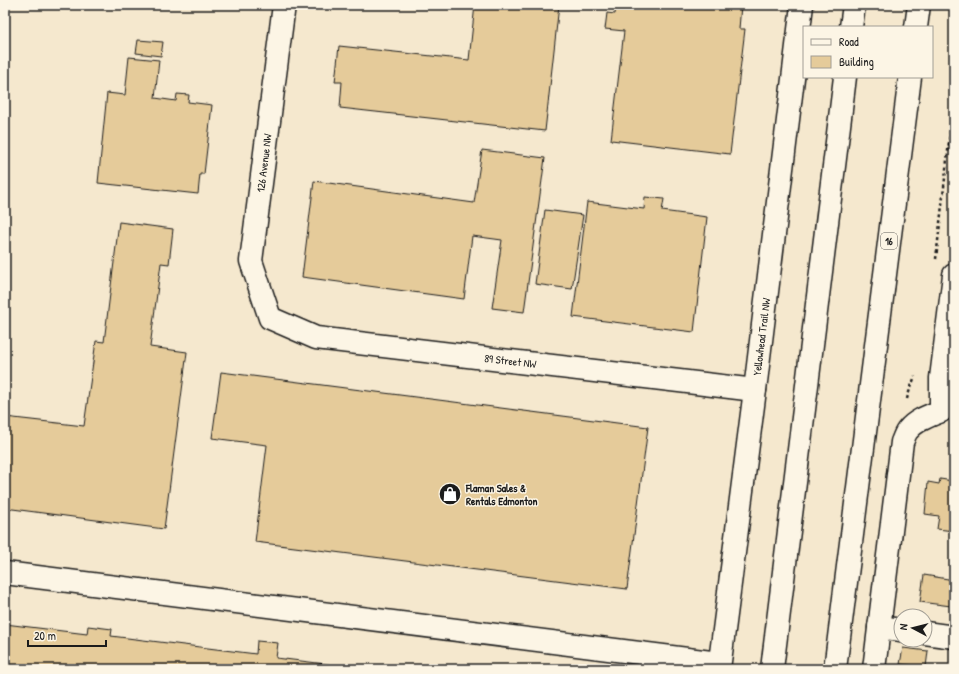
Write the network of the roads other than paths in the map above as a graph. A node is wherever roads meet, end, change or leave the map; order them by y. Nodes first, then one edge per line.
1 (284, 5) edge
2 (802, 5) edge
3 (854, 5) edge
4 (919, 5) edge
5 (851, 26) edge
6 (916, 26) edge
7 (845, 78) edge
8 (910, 78) edge
9 (954, 275) edge
10 (270, 318) joint
11 (755, 390) junction
12 (947, 412) edge
13 (5, 573) edge
14 (880, 627) junction
15 (893, 629) edge
16 (933, 634) edge
17 (954, 636) edge
18 (719, 666) edge
19 (772, 669) edge
20 (835, 669) edge
21 (874, 669) edge

1 - 10 main road, 126 Avenue NW
2 - 11 main road, Yellowhead Trail NW
3 - 5 main road
4 - 6 main road
7 - 19 main road
8 - 20 main road, 16
9 - 12 main road
10 - 11 main road, 89 Street NW
11 - 18 main road, Yellowhead Trail NW
12 - 14 main road
13 - 18 main road
14 - 15 main road
14 - 21 main road
16 - 17 main road

